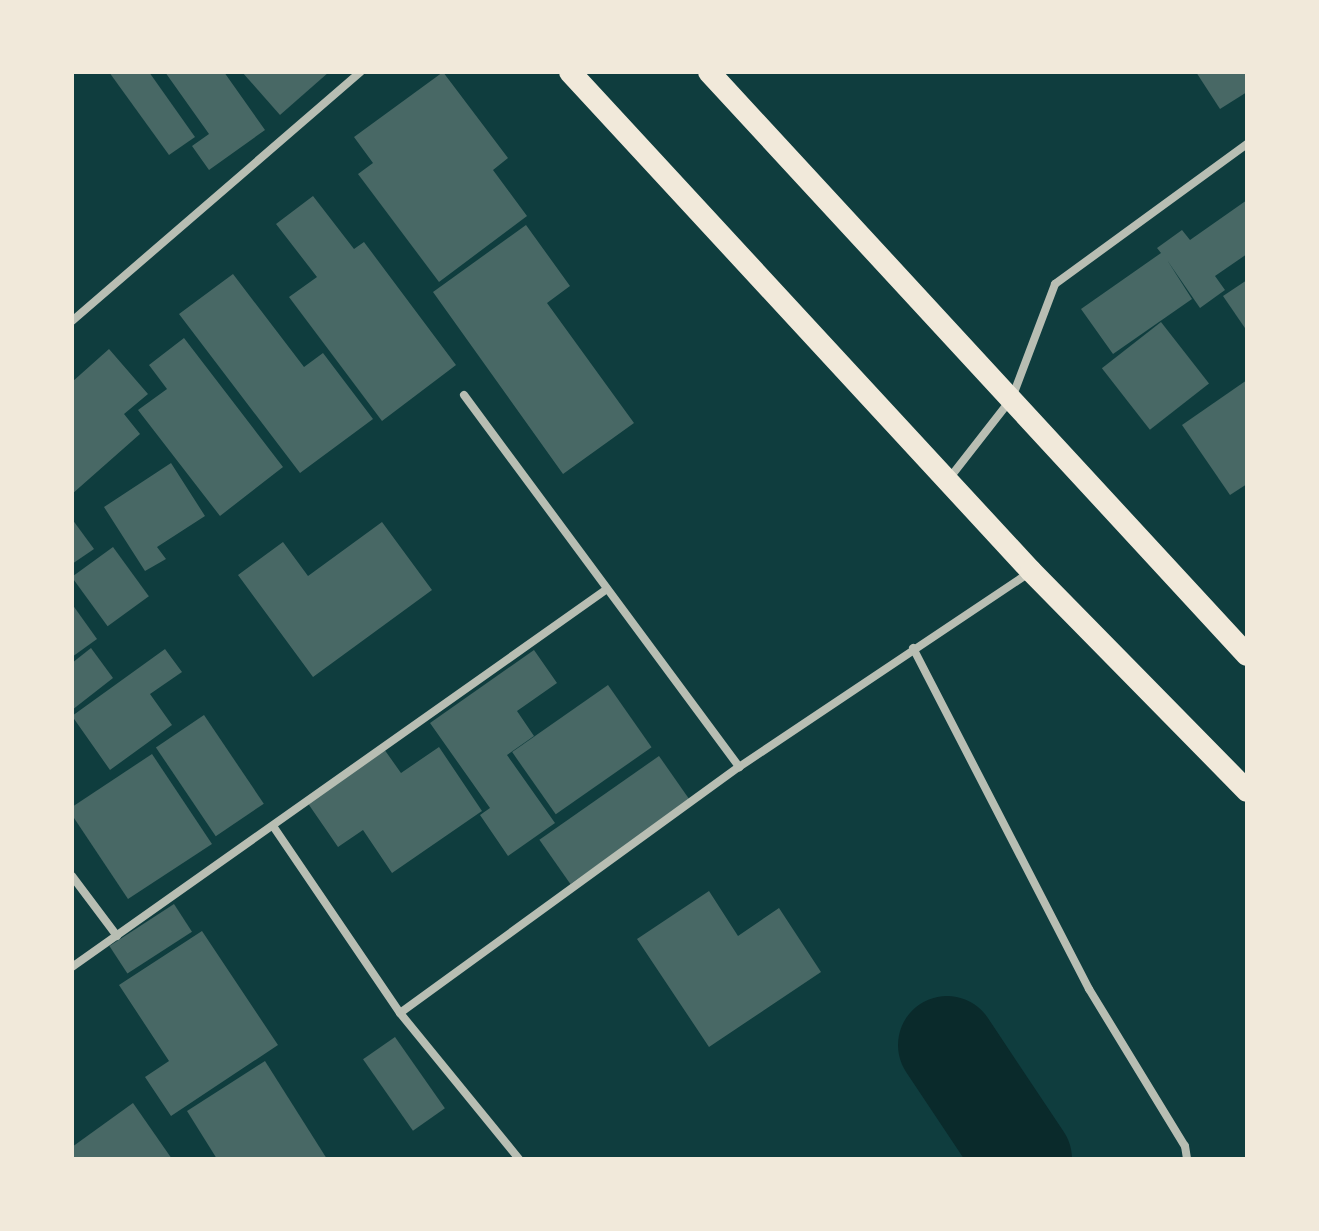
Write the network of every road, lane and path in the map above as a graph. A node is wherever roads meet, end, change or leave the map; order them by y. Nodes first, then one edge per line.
1 (360, 72) edge
2 (570, 72) edge
3 (709, 72) edge
4 (1247, 144) edge
5 (72, 321) edge
6 (464, 395) dead end
7 (1012, 398) junction
8 (948, 480) junction
9 (1031, 571) junction
10 (607, 589) junction
11 (913, 648) junction
12 (1247, 655) edge
13 (739, 767) junction
14 (1247, 791) edge
15 (273, 826) junction
16 (72, 876) edge
17 (117, 936) junction
18 (72, 967) edge
19 (400, 1013) junction
20 (519, 1159) edge
21 (1187, 1159) edge

1 - 5 street
2 - 8 highway
3 - 7 highway
4 - 7 street
6 - 10 street
7 - 8 street
7 - 12 highway
8 - 9 highway
9 - 11 street
9 - 14 highway
10 - 13 street
10 - 15 street
11 - 13 street
11 - 21 street
13 - 19 street
15 - 17 street
15 - 19 street
16 - 17 street
17 - 18 street
19 - 20 street

